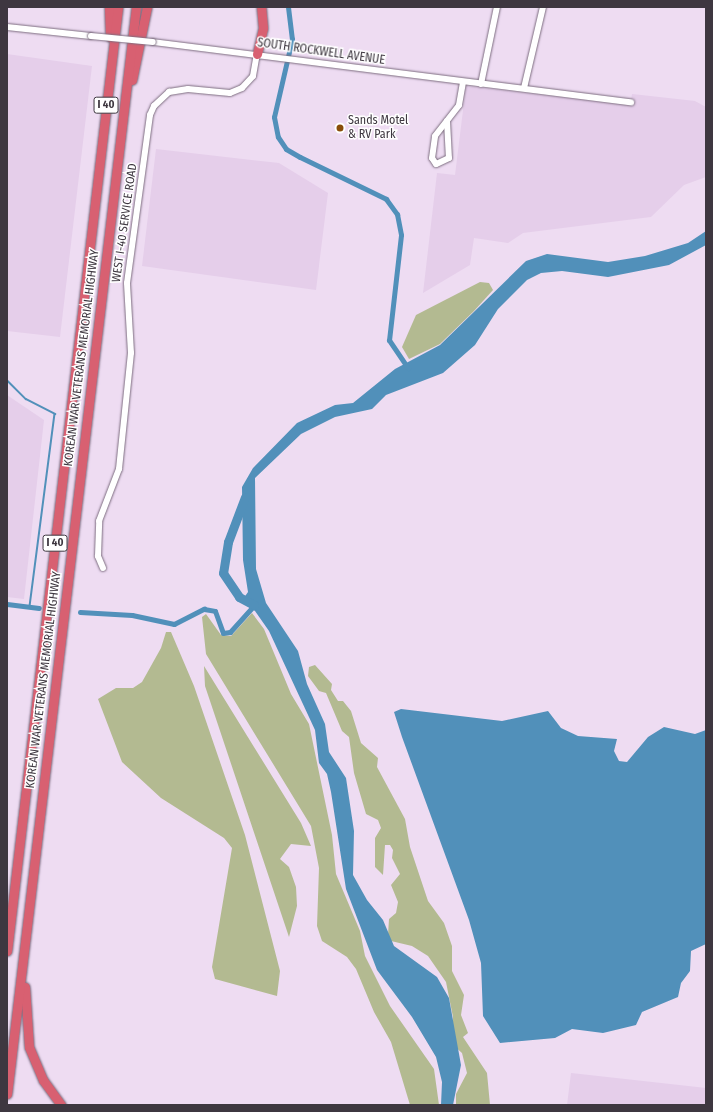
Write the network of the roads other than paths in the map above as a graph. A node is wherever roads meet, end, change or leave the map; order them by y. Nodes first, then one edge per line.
1 (109, 7) edge
2 (118, 7) edge
3 (136, 7) edge
4 (147, 7) edge
5 (255, 7) edge
6 (261, 7) edge
7 (497, 7) edge
8 (542, 7) edge
9 (7, 27) edge
10 (257, 54) junction
11 (111, 65) junction
12 (463, 83) junction
13 (481, 84) junction
14 (524, 88) junction
15 (632, 102) dead end
16 (447, 121) junction
17 (121, 122) junction
18 (103, 568) dead end
19 (8, 943) edge
20 (24, 947) junction
21 (7, 951) edge
22 (7, 1094) edge
23 (61, 1105) edge

1 - 11 highway
2 - 11 highway, KOREAN WAR VETERANS MEMORIAL HIGHWAY / I 40
3 - 17 highway, KOREAN WAR VETERANS MEMORIAL HIGHWAY / I 40
4 - 17 highway
5 - 10 highway
6 - 10 highway
7 - 13 street
8 - 14 street
9 - 10 street, SOUTH ROCKWELL AVENUE, bridge
10 - 12 street, SOUTH ROCKWELL AVENUE
10 - 18 street, WEST I-40 SERVICE ROAD
11 - 19 highway, KOREAN WAR VETERANS MEMORIAL HIGHWAY / I 40
12 - 13 street, SOUTH ROCKWELL AVENUE
12 - 16 street
13 - 14 street, SOUTH ROCKWELL AVENUE
14 - 15 street, SOUTH ROCKWELL AVENUE
16 - 16 street
17 - 20 highway, KOREAN WAR VETERANS MEMORIAL HIGHWAY / I 40
19 - 21 highway, KOREAN WAR VETERANS MEMORIAL HIGHWAY / I 40
20 - 22 highway, KOREAN WAR VETERANS MEMORIAL HIGHWAY / I 40
20 - 23 highway

